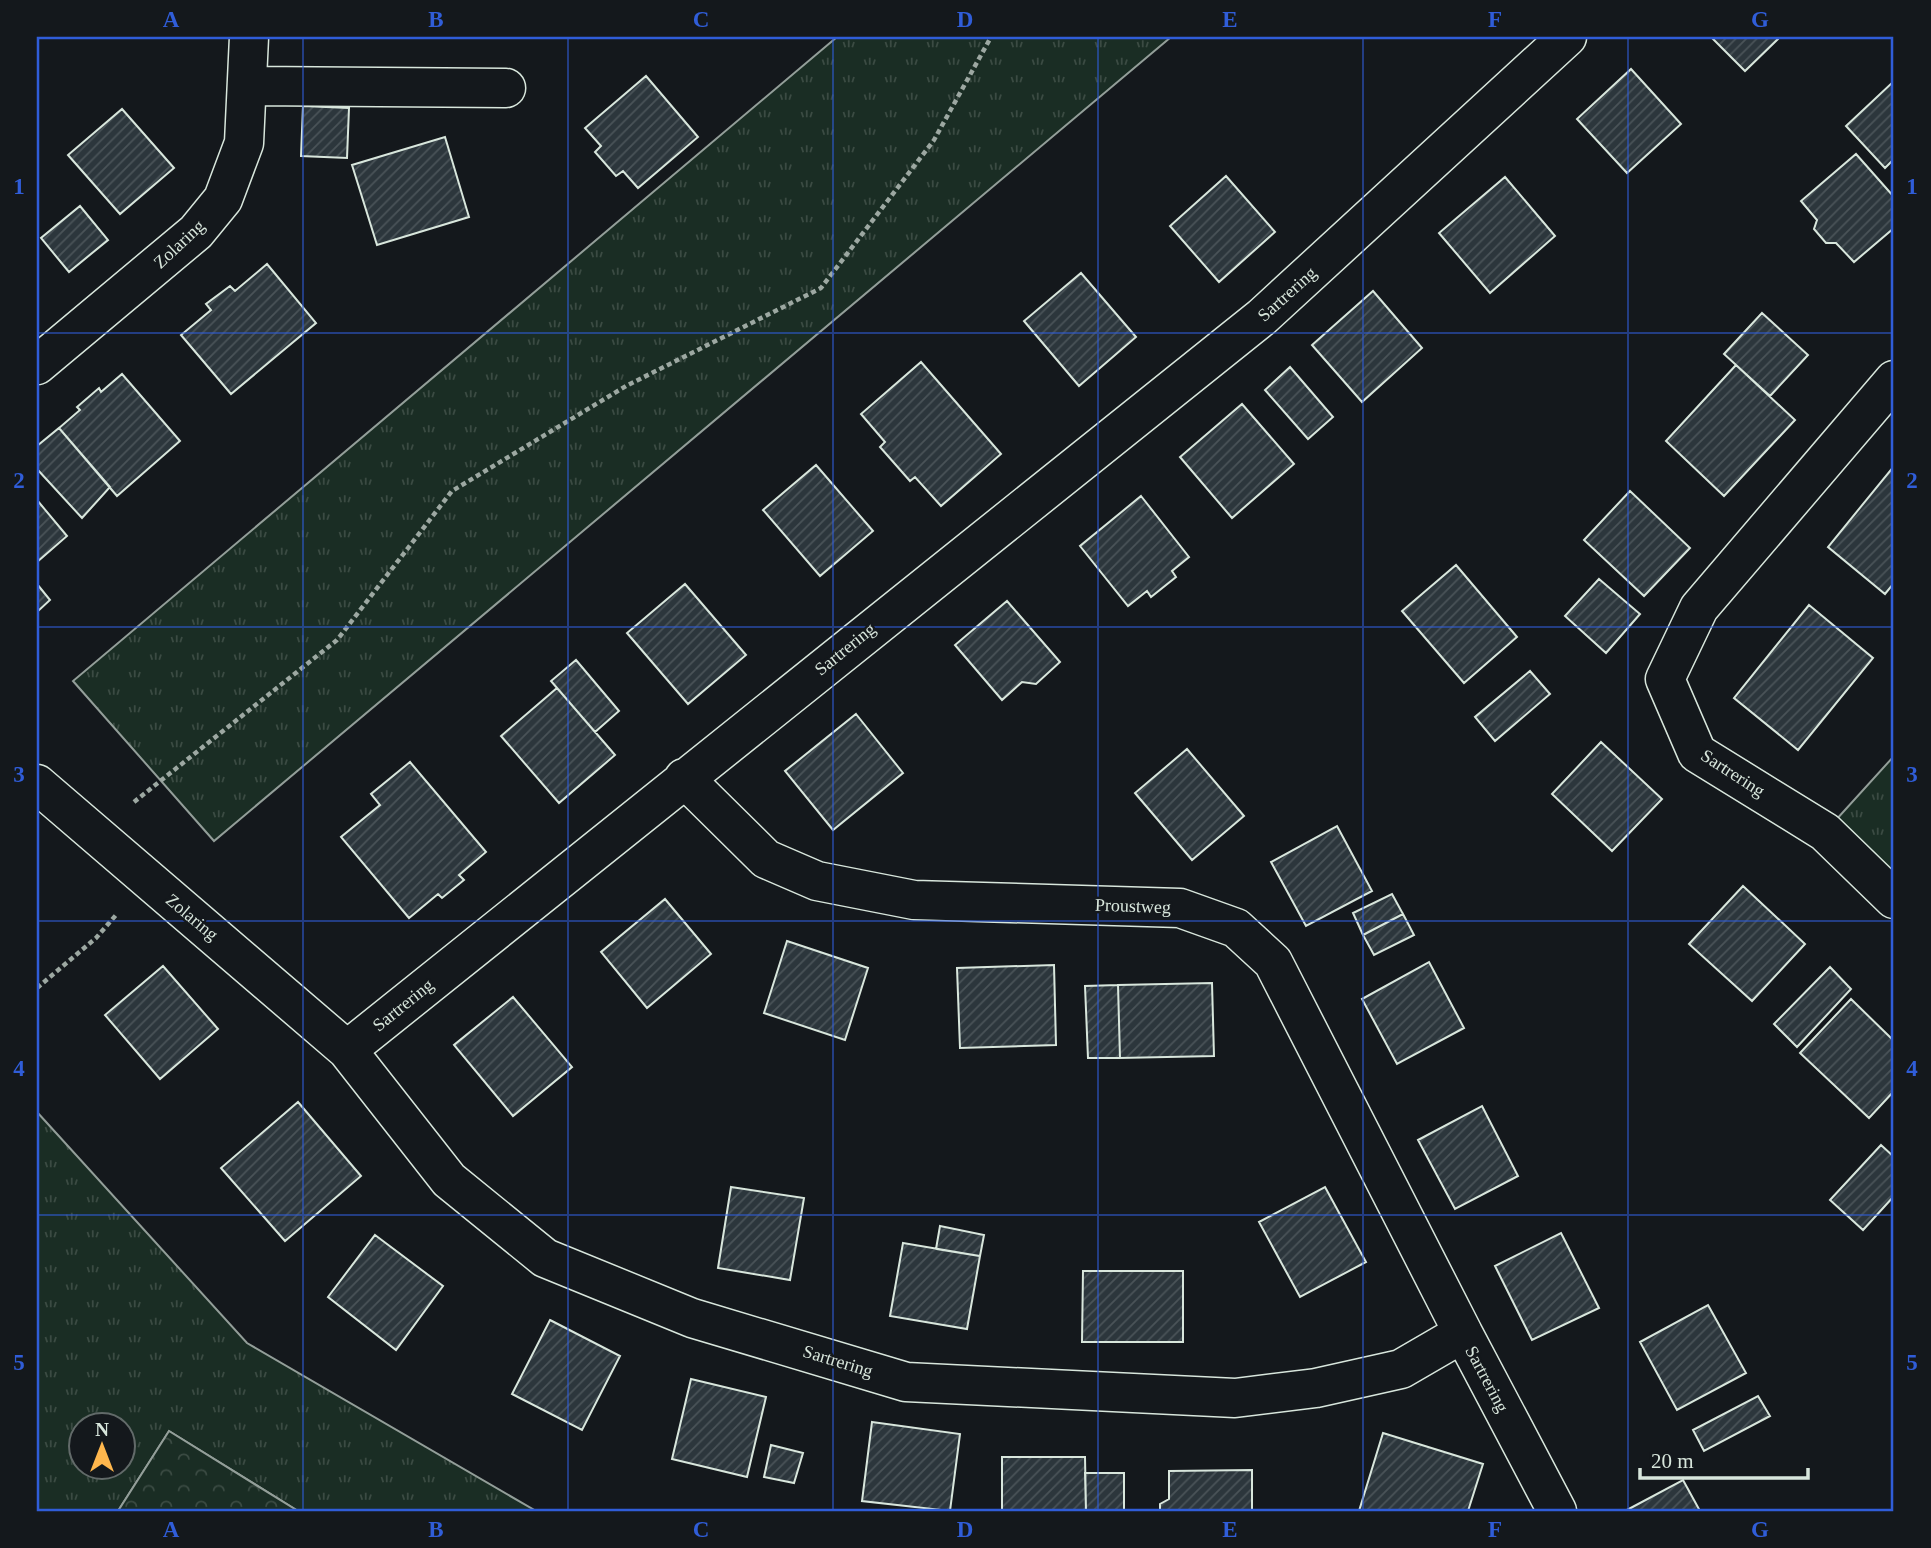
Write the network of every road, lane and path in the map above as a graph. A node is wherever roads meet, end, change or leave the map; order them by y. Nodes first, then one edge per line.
1 (249, 37) edge
2 (992, 37) edge
3 (1567, 37) edge
4 (247, 86) junction
5 (506, 88) dead end
6 (37, 365) edge
7 (1894, 380) edge
8 (684, 778) junction
9 (37, 784) edge
10 (96, 834) junction
11 (148, 880) junction
12 (1894, 899) edge
13 (37, 988) edge
14 (347, 1050) junction
15 (1463, 1333) junction
16 (1557, 1511) edge

1 - 4 street, Zolaring
2 - 10 path
3 - 8 street, Sartrering
4 - 5 street
4 - 6 street, Zolaring
7 - 12 street, Sartrering
8 - 14 street, Sartrering
8 - 15 street, Proustweg
9 - 10 street, Zolaring
10 - 11 street, Zolaring
11 - 13 path
11 - 14 street, Zolaring
14 - 15 street, Sartrering
15 - 16 street, Sartrering

